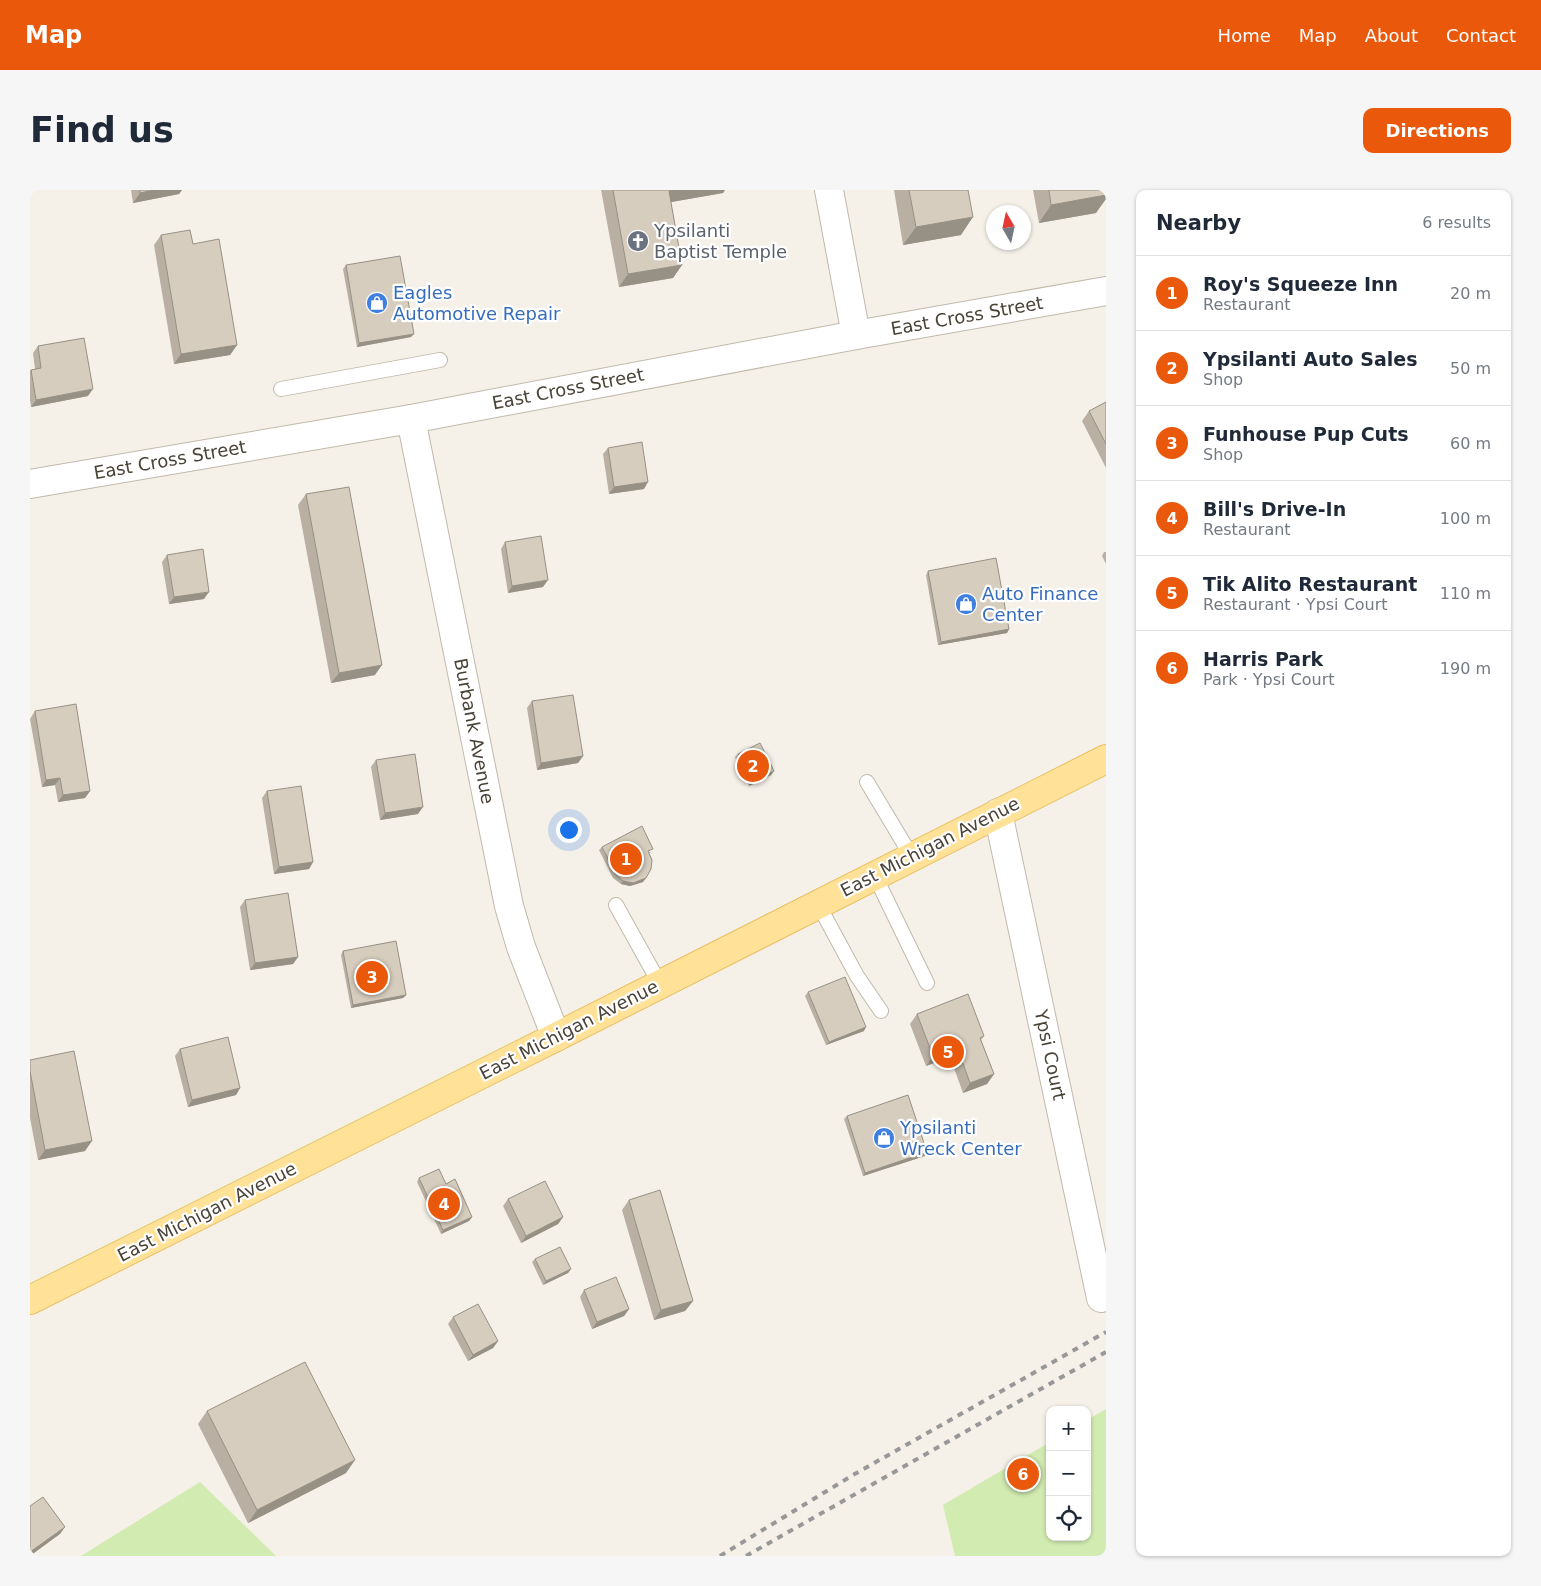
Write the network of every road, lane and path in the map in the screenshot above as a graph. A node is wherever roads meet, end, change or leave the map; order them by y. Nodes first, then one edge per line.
1 (829, 190) edge
2 (1106, 291) edge
3 (856, 335) junction
4 (440, 360) dead end
5 (281, 389) dead end
6 (411, 419) junction
7 (30, 484) edge
8 (1106, 759) edge
9 (867, 782) dead end
10 (998, 813) junction
11 (912, 857) junction
12 (875, 876) junction
13 (818, 904) junction
14 (616, 905) dead end
15 (927, 983) dead end
16 (660, 984) junction
17 (881, 1011) dead end
18 (556, 1037) junction
19 (1102, 1298) dead end
20 (30, 1300) edge

1 - 3 street
2 - 3 street, East Cross Street
3 - 6 street, East Cross Street
4 - 5 lane
6 - 7 street, East Cross Street
6 - 18 street, Burbank Avenue
8 - 10 main road, East Michigan Avenue
9 - 11 lane
10 - 11 main road, East Michigan Avenue
10 - 19 street, Ypsi Court
11 - 12 main road, East Michigan Avenue
12 - 13 main road, East Michigan Avenue
12 - 15 lane
13 - 16 main road, East Michigan Avenue
13 - 17 lane
14 - 16 lane
16 - 18 main road, East Michigan Avenue
18 - 20 main road, East Michigan Avenue

